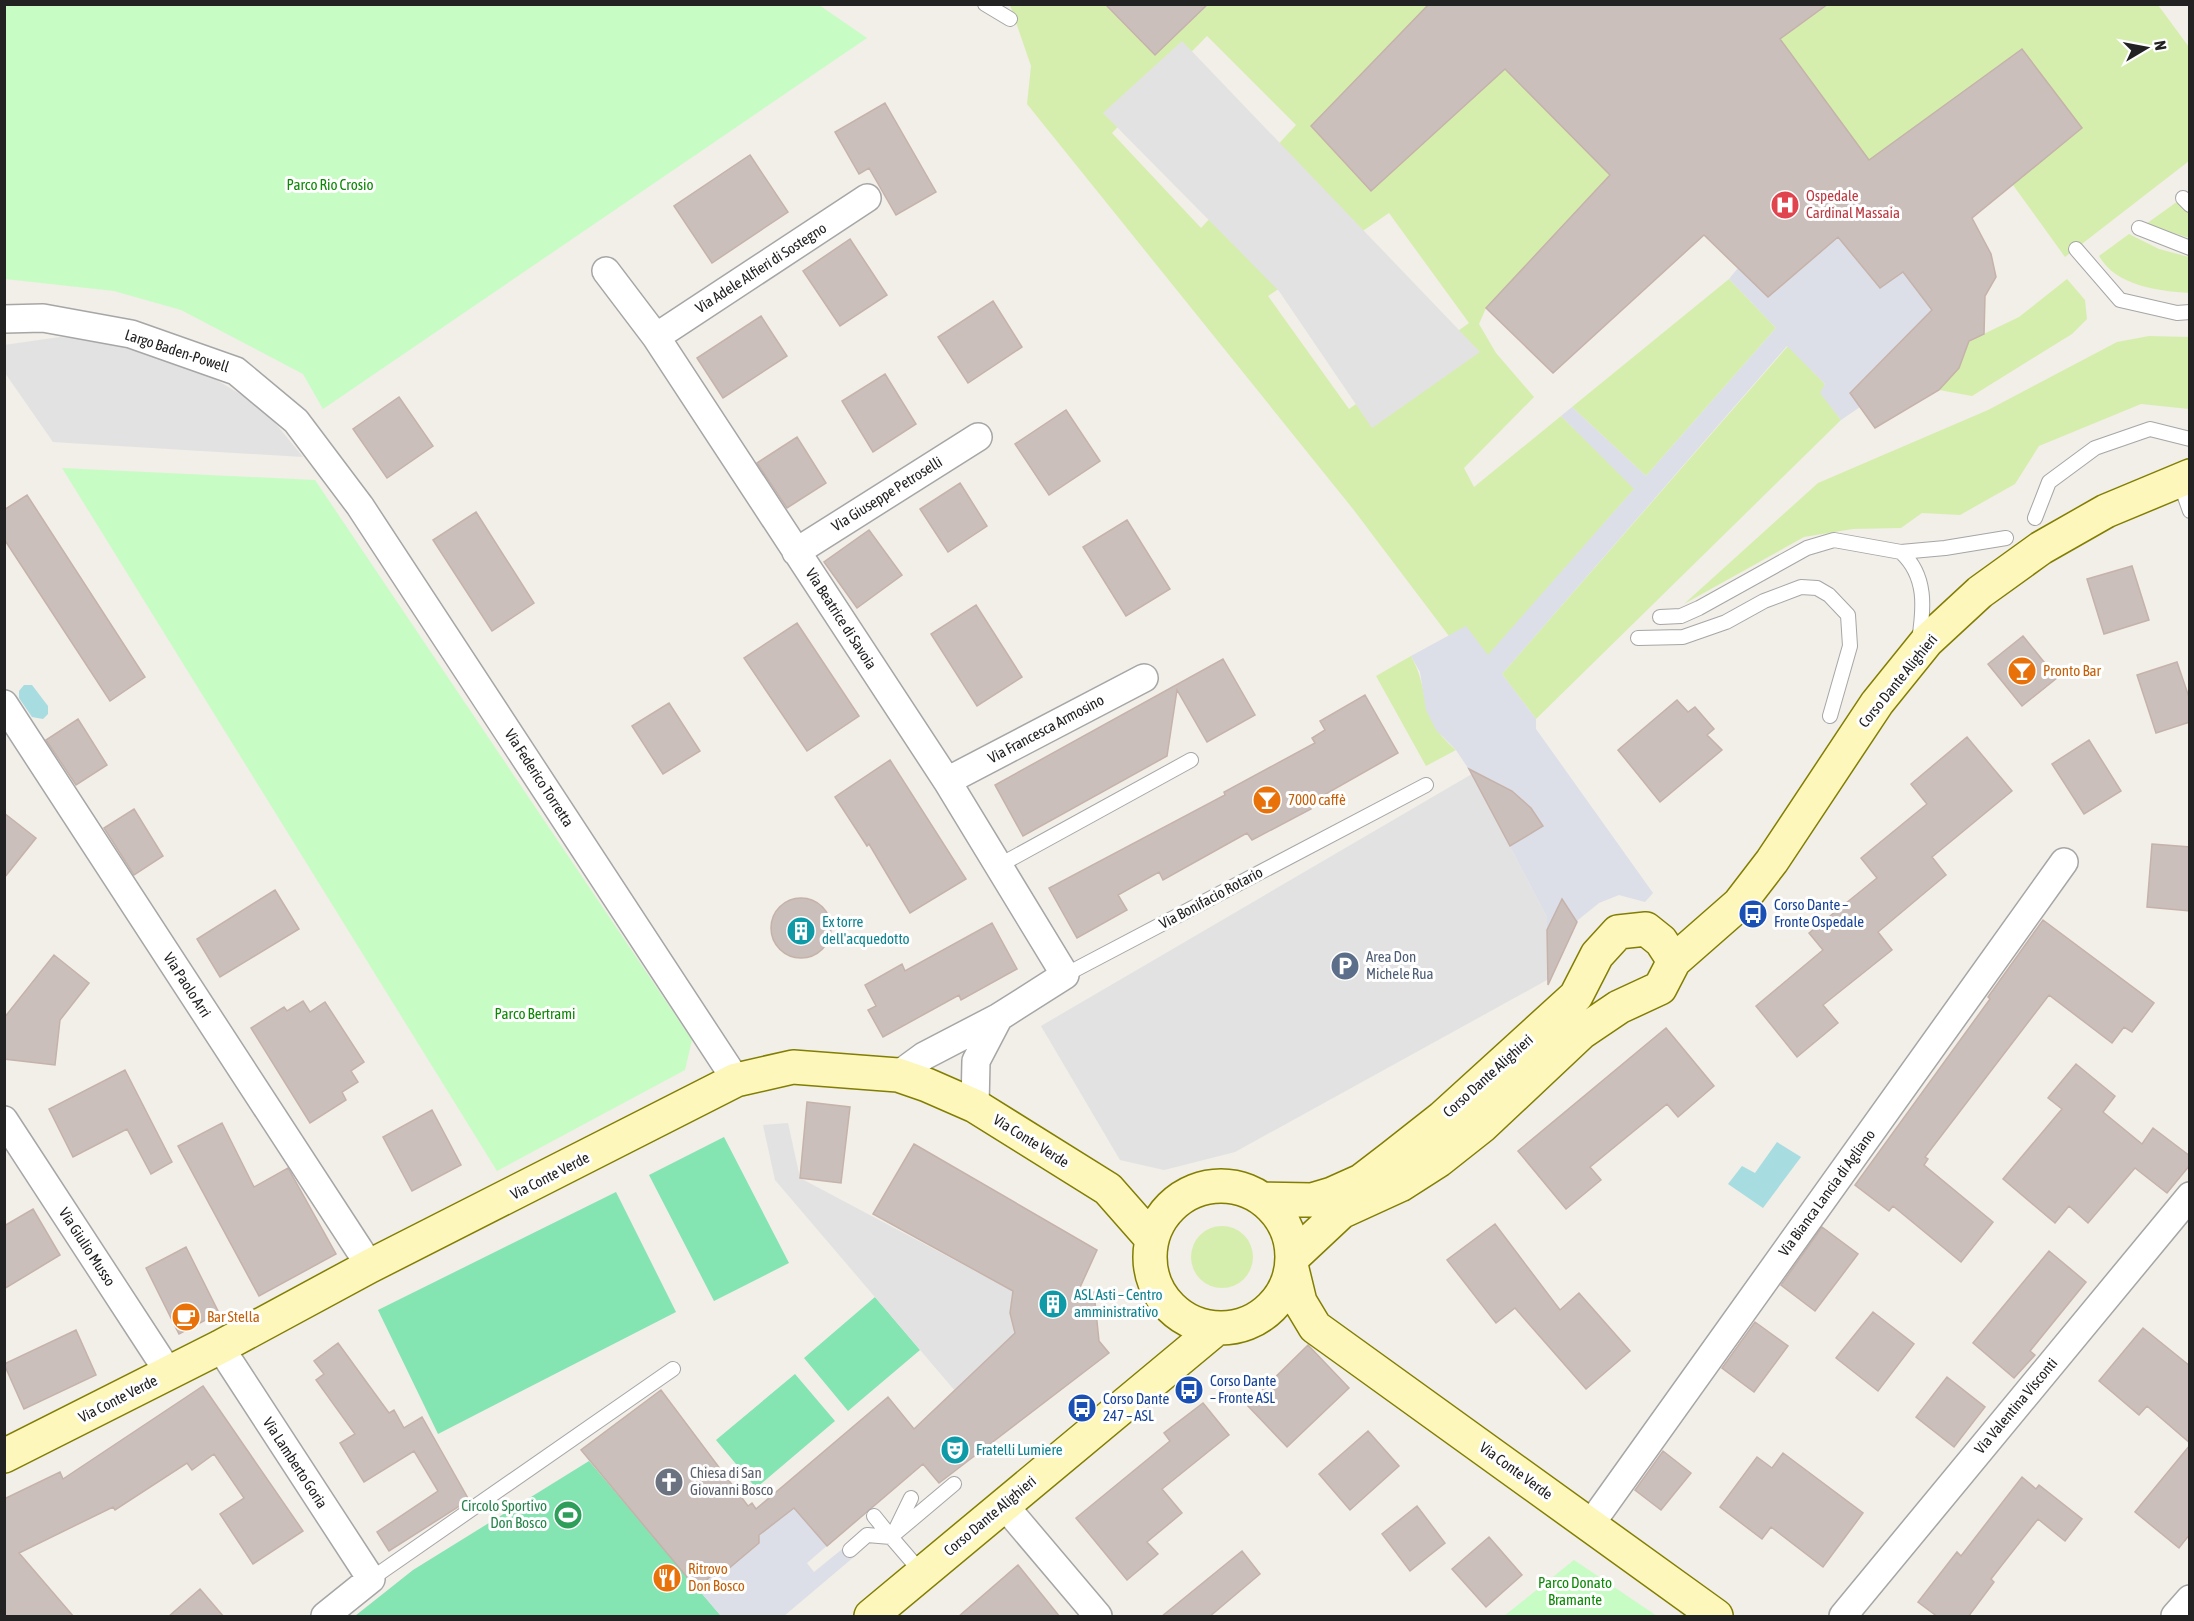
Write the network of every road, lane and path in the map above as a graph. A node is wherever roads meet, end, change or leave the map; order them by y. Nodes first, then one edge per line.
1 (986, 4) edge
2 (1010, 19) dead end
3 (867, 198) dead end
4 (2139, 228) dead end
5 (2190, 248) edge
6 (2076, 249) dead end
7 (606, 271) dead end
8 (2190, 312) edge
9 (4, 320) edge
10 (656, 338) junction
11 (978, 437) dead end
12 (2190, 439) edge
13 (341, 478) joint
14 (2184, 478) edge
15 (2190, 511) edge
16 (2035, 518) dead end
17 (2006, 538) dead end
18 (796, 552) junction
19 (1901, 552) junction
20 (1660, 617) dead end
21 (1638, 638) dead end
22 (1917, 654) junction
23 (1144, 678) dead end
24 (4, 704) edge
25 (1830, 717) dead end
26 (1191, 760) dead end
27 (947, 781) junction
28 (1426, 785) dead end
29 (2064, 862) dead end
30 (1000, 865) junction
31 (1674, 961) junction
32 (1065, 975) junction
33 (999, 1017) junction
34 (898, 1075) junction
35 (736, 1080) junction
36 (975, 1106) junction
37 (4, 1120) edge
38 (1108, 1189) junction
39 (2190, 1196) edge
40 (1263, 1199) junction
41 (1176, 1201) junction
42 (1152, 1239) junction
43 (1292, 1263) junction
44 (370, 1266) junction
45 (1174, 1310) junction
46 (1264, 1314) junction
47 (1315, 1327) junction
48 (1217, 1328) junction
49 (220, 1347) junction
50 (673, 1369) dead end
51 (1165, 1370) junction
52 (169, 1373) junction
53 (4, 1456) edge
54 (954, 1484) dead end
55 (911, 1498) dead end
56 (1004, 1504) junction
57 (874, 1516) dead end
58 (1590, 1525) junction
59 (891, 1537) junction
60 (850, 1550) dead end
61 (922, 1574) junction
62 (371, 1579) junction
63 (2190, 1599) edge
64 (325, 1617) edge
65 (871, 1617) edge
66 (1098, 1617) edge
67 (1716, 1617) edge
68 (1843, 1617) edge
69 (2175, 1617) edge

1 - 2 lane
3 - 10 street, Via Adele Alfieri di Sostegno
4 - 5 lane
6 - 8 lane
7 - 10 street, Via Beatrice di Savoia
9 - 13 street, Largo Baden-Powell
10 - 18 street, Via Beatrice di Savoia
11 - 18 street, Via Giuseppe Petroselli
12 - 16 lane
13 - 35 street, Via Federico Torretta
14 - 15 lane
14 - 22 street, Corso Dante Alighieri
17 - 19 lane
18 - 27 street, Via Beatrice di Savoia
19 - 20 lane
19 - 22 lane
21 - 25 lane
22 - 31 street, Corso Dante Alighieri
23 - 27 street, Via Francesca Armosino
24 - 44 street, Via Paolo Arri
26 - 30 lane
27 - 30 street, Via Beatrice di Savoia
28 - 32 lane, Via Bonifacio Rotario
29 - 58 street, Via Bianca Lancia di Agliano
30 - 32 street, Via Beatrice di Savoia
31 - 40 street, Corso Dante Alighieri
31 - 43 street, Corso Dante Alighieri
32 - 33 street, Via Bonifacio Rotario
33 - 34 street, Via Bonifacio Rotario
33 - 36 street, Via Bonifacio Rotario
34 - 35 street, Via Conte Verde
34 - 36 street, Via Conte Verde
35 - 44 street, Via Conte Verde
36 - 38 street, Via Conte Verde
37 - 52 street, Via Giulio Musso
38 - 41 street, Via Conte Verde
38 - 42 street, Via Conte Verde
39 - 68 street, Via Valentina Visconti
40 - 41 street
40 - 43 street
41 - 42 street
42 - 45 street
43 - 46 street
43 - 47 street, Via Conte Verde
44 - 49 street, Via Conte Verde
45 - 48 street
45 - 51 street
46 - 47 street, Via Conte Verde
46 - 48 street
47 - 58 street, Via Conte Verde
48 - 51 street, Corso Dante Alighieri
49 - 52 street, Via Conte Verde
49 - 62 street, Via Lamberto Goria
50 - 62 lane
51 - 56 street, Corso Dante Alighieri
52 - 53 street, Via Conte Verde
54 - 59 lane
55 - 59 lane
56 - 61 street, Corso Dante Alighieri
56 - 66 street
57 - 59 lane
58 - 67 street, Via Conte Verde
59 - 60 lane
59 - 61 lane
61 - 65 street, Corso Dante Alighieri
62 - 64 street
63 - 69 street

